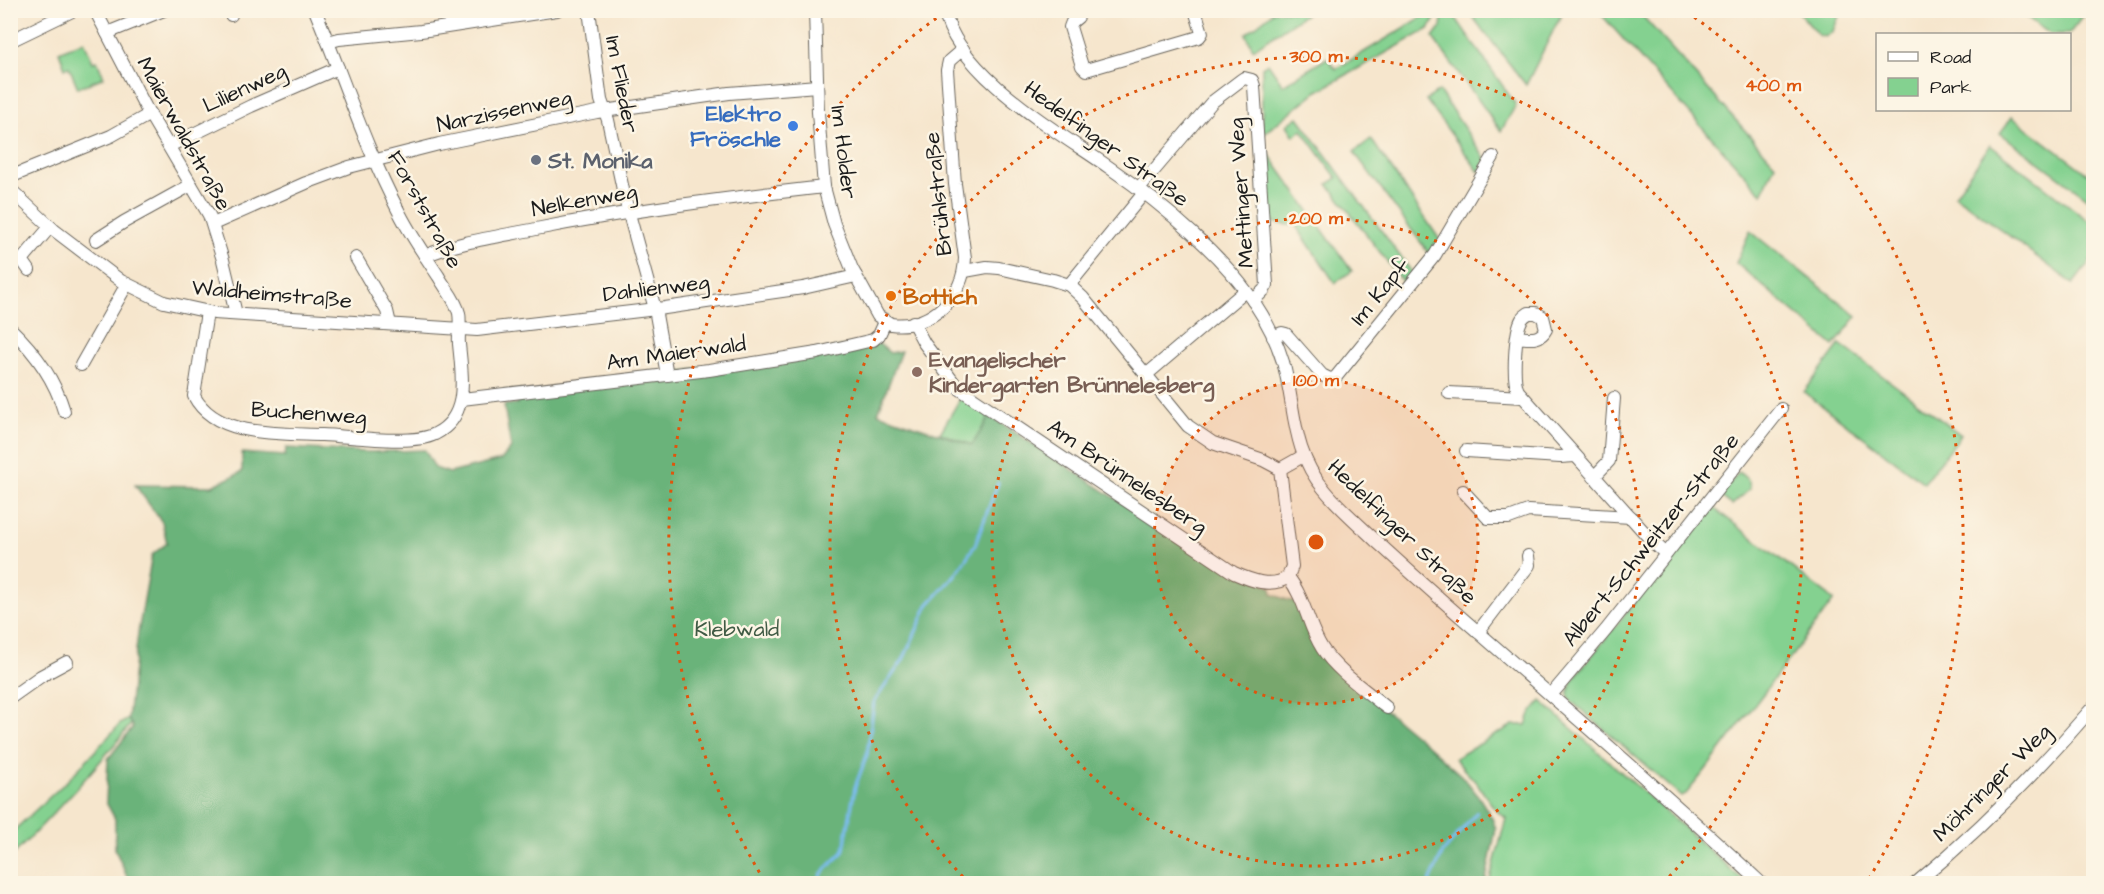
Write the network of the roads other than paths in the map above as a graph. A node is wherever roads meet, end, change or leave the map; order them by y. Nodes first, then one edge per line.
1 (74, 10) edge
2 (95, 10) edge
3 (164, 10) edge
4 (315, 10) edge
5 (557, 10) edge
6 (589, 10) edge
7 (815, 10) edge
8 (944, 10) edge
9 (1195, 10) edge
10 (1072, 14) edge
11 (107, 33) junction
12 (12, 37) edge
13 (328, 42) junction
14 (963, 49) junction
15 (338, 68) junction
16 (817, 86) junction
17 (605, 111) junction
18 (150, 114) junction
19 (169, 146) junction
20 (1493, 157) dead end
21 (375, 161) junction
22 (10, 177) edge
23 (191, 185) junction
24 (824, 187) junction
25 (10, 189) edge
26 (1142, 191) junction
27 (628, 212) junction
28 (213, 224) junction
29 (50, 226) junction
30 (96, 240) dead end
31 (425, 256) junction
32 (356, 258) dead end
33 (29, 270) dead end
34 (965, 271) junction
35 (856, 276) junction
36 (127, 284) junction
37 (1069, 285) junction
38 (1249, 296) junction
39 (655, 309) junction
40 (207, 312) junction
41 (236, 314) junction
42 (885, 322) junction
43 (913, 322) junction
44 (390, 324) junction
45 (10, 328) edge
46 (459, 329) junction
47 (1273, 337) junction
48 (1518, 337) dead end
49 (81, 365) dead end
50 (667, 375) junction
51 (1146, 375) junction
52 (1449, 393) dead end
53 (1522, 397) junction
54 (1614, 398) dead end
55 (462, 399) junction
56 (1781, 409) dead end
57 (64, 411) dead end
58 (1466, 451) dead end
59 (1303, 456) junction
60 (1575, 456) junction
61 (1280, 469) junction
62 (1594, 477) junction
63 (1463, 491) dead end
64 (1631, 517) junction
65 (1666, 554) junction
66 (1528, 556) dead end
67 (1288, 577) junction
68 (1478, 632) junction
69 (67, 662) dead end
70 (1551, 695) junction
71 (10, 698) edge
72 (2094, 706) edge
73 (1387, 708) dead end
74 (1762, 884) edge
75 (1915, 884) edge

1 - 12 street
2 - 11 street, Maierwaldstraße
3 - 11 street
4 - 13 street, Forststraße
5 - 13 street
6 - 17 street, Im Flieder
7 - 16 street, Im Holder
8 - 14 street, Hedelfinger Straße
9 - 10 street
11 - 18 street, Maierwaldstraße
13 - 15 street, Forststraße
14 - 26 street, Hedelfinger Straße
14 - 34 street, Brühlstraße
15 - 19 street, Lilienweg
15 - 21 street, Forststraße
16 - 17 street, Narzissenweg
16 - 24 street, Im Holder
17 - 21 street, Narzissenweg
17 - 27 street, Im Flieder
18 - 19 street, Maierwaldstraße
18 - 22 street
19 - 23 street, Maierwaldstraße
20 - 47 street, Im Kapf
21 - 28 street, Narzissenweg
21 - 31 street, Forststraße
23 - 28 street, Maierwaldstraße
23 - 30 street
24 - 27 street, Nelkenweg
24 - 35 street, Im Holder
25 - 29 street, Waldheimstraße
26 - 37 street
26 - 38 street, Hedelfinger Straße
26 - 38 street, Mettinger Weg
27 - 31 street, Nelkenweg
27 - 39 street, Im Flieder
28 - 41 street, Maierwaldstraße
29 - 33 street
29 - 36 street, Waldheimstraße
31 - 46 street, Forststraße
32 - 44 street
34 - 37 street
34 - 43 street, Brühlstraße
35 - 39 street, Dahlienweg
35 - 42 street, Im Holder
36 - 40 street, Waldheimstraße
36 - 49 street
37 - 51 street
38 - 47 street, Hedelfinger Straße
38 - 51 street, Mettinger Weg
39 - 46 street, Dahlienweg
39 - 50 street, Im Flieder
40 - 41 street, Waldheimstraße
40 - 55 street, Buchenweg
41 - 44 street, Waldheimstraße
42 - 43 street, Brühlstraße
42 - 50 street, Am Maierwald
43 - 67 street, Am Brünnelesberg
44 - 46 street, Waldheimstraße
45 - 57 street
46 - 55 street, Forststraße
47 - 59 street, Hedelfinger Straße
48 - 53 street
50 - 55 street, Am Maierwald
51 - 61 street
52 - 53 street
53 - 60 street
54 - 62 street
56 - 65 street, Albert-Schweitzer-Straße
58 - 60 street
59 - 61 street
59 - 68 street, Hedelfinger Straße
60 - 62 street
61 - 67 street
62 - 64 street
63 - 64 street
64 - 65 street
65 - 70 street, Albert-Schweitzer-Straße
66 - 68 street
67 - 73 street
68 - 70 street, Hedelfinger Straße
69 - 71 street
70 - 74 street, Hedelfinger Straße
72 - 75 street, Möhringer Weg

